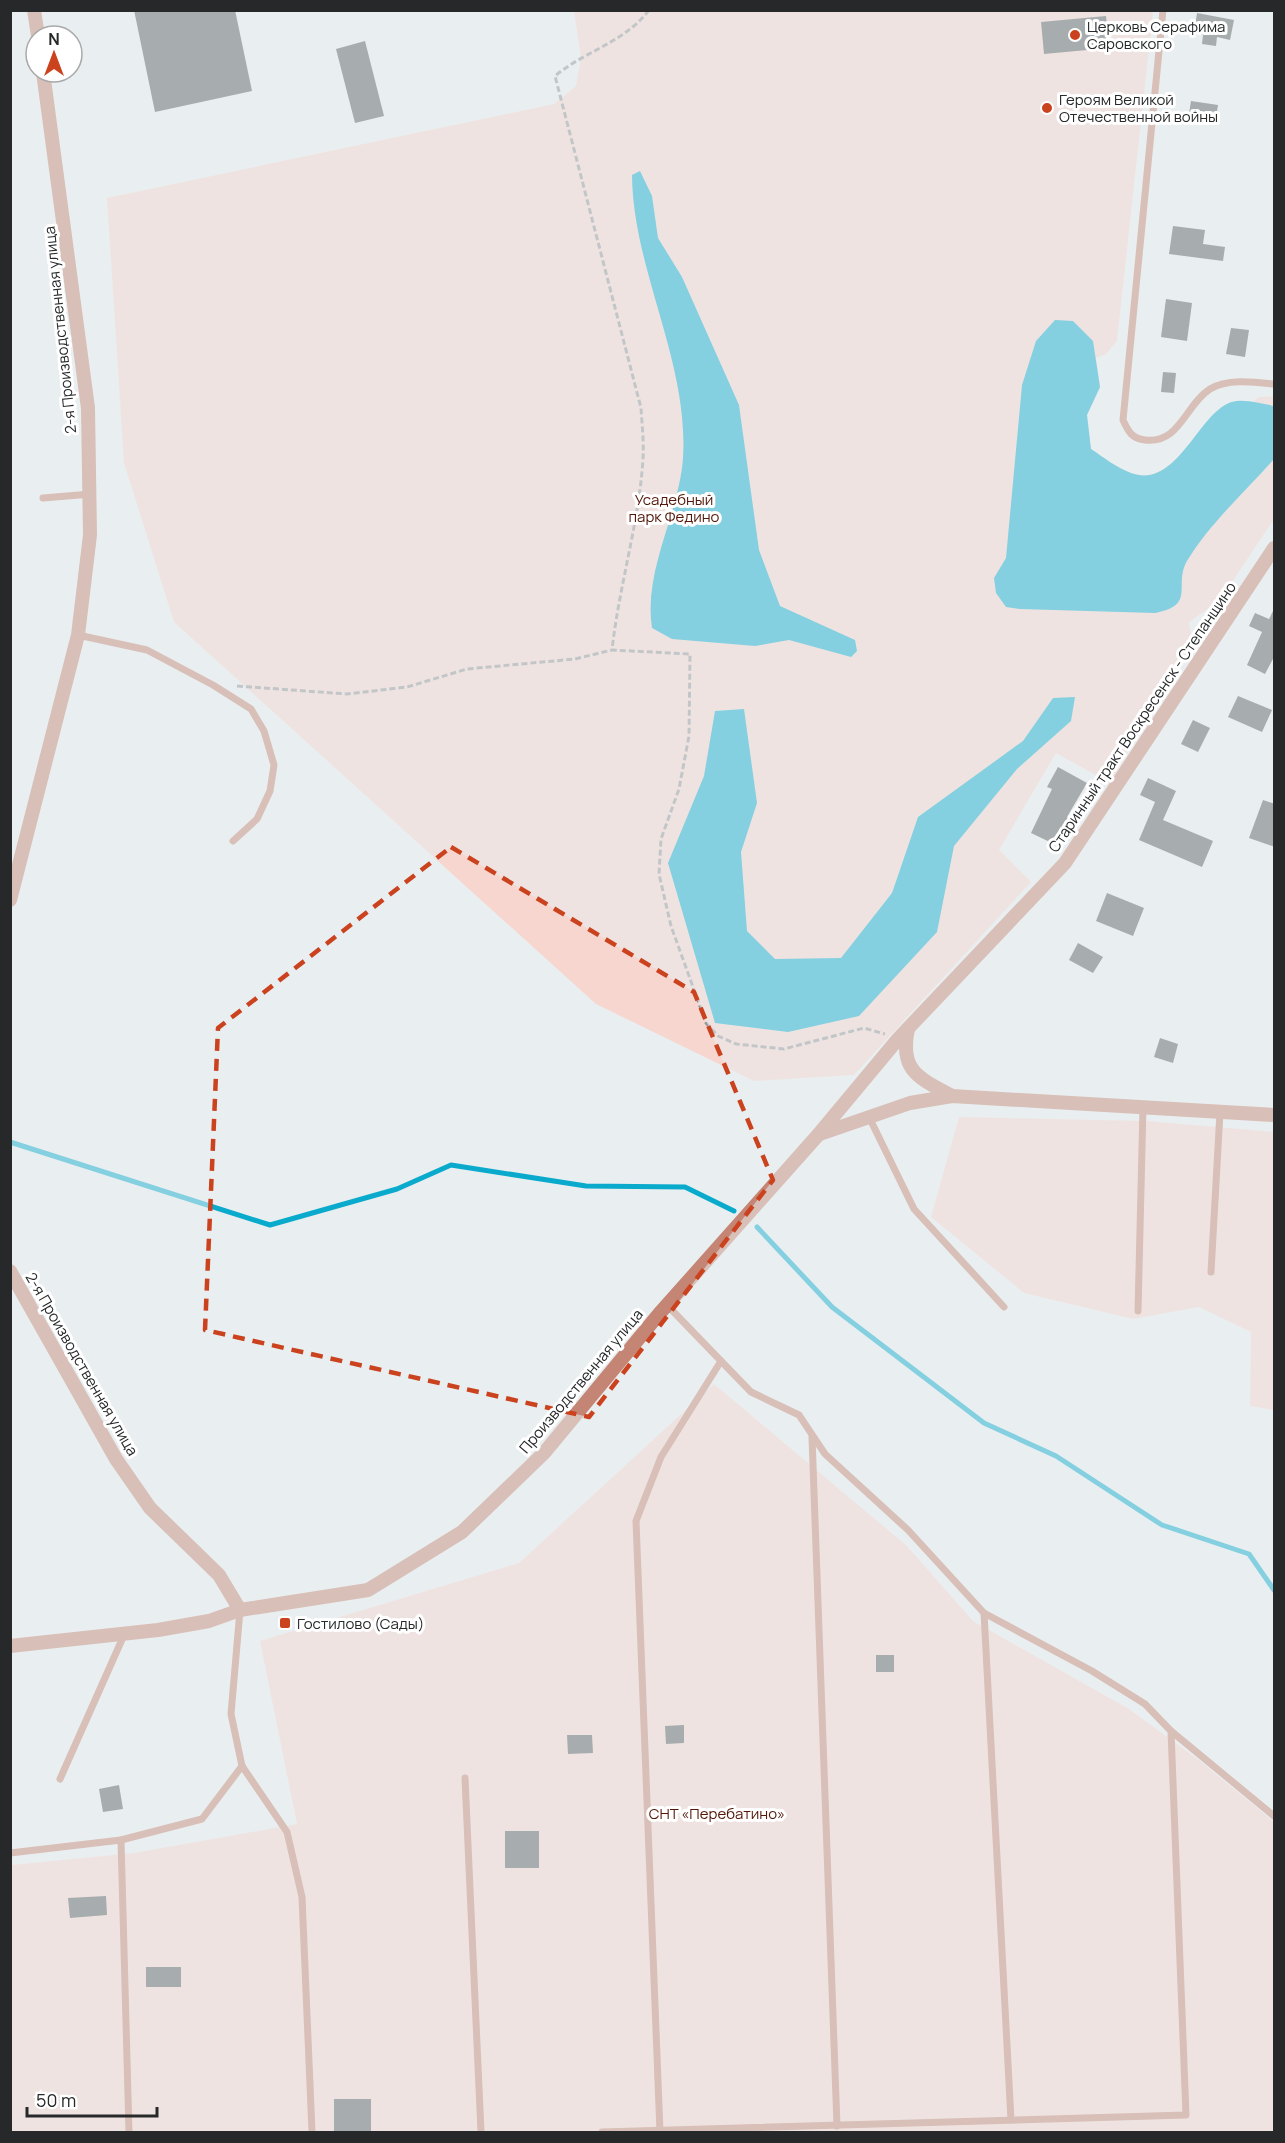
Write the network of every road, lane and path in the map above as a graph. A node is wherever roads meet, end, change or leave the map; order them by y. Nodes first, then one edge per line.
1 (649, 10) edge
2 (1163, 10) edge
3 (45, 84) edge
4 (1275, 384) edge
5 (91, 494) junction
6 (43, 498) dead end
7 (1275, 548) edge
8 (78, 635) junction
9 (612, 650) junction
10 (213, 685) junction
11 (233, 841) dead end
12 (10, 900) edge
13 (909, 1028) junction
14 (898, 1040) junction
15 (952, 1096) junction
16 (1143, 1107) junction
17 (1220, 1112) junction
18 (1275, 1115) edge
19 (869, 1117) junction
20 (818, 1135) junction
21 (10, 1271) edge
22 (1211, 1272) dead end
23 (667, 1305) junction
24 (1004, 1306) dead end
25 (1138, 1311) dead end
26 (721, 1361) junction
27 (812, 1434) junction
28 (240, 1611) junction
29 (984, 1613) junction
30 (124, 1635) junction
31 (10, 1646) edge
32 (1171, 1731) junction
33 (242, 1766) junction
34 (465, 1778) dead end
35 (60, 1779) dead end
36 (1275, 1816) edge
37 (120, 1840) junction
38 (10, 1853) edge
39 (1011, 2120) junction
40 (837, 2126) junction
41 (660, 2132) edge
42 (129, 2133) edge
43 (312, 2133) edge
44 (481, 2133) edge
45 (603, 2133) edge

1 - 9 path
2 - 4 lane
3 - 5 street, 2-я Производственная улица
5 - 6 lane
5 - 8 street, 2-я Производственная улица
7 - 13 street, Старинный тракт Воскресенск - Степанщино
8 - 10 lane
8 - 12 street, 2-я Производственная улица
9 - 10 path
9 - 14 path
10 - 11 lane
13 - 14 street, Производственная улица
13 - 15 street
14 - 20 street, Производственная улица
15 - 16 street
15 - 19 street
16 - 17 street
16 - 25 lane
17 - 18 street
17 - 22 lane
19 - 20 street
19 - 24 lane
20 - 23 street, Производственная улица
21 - 28 street, 2-я Производственная улица
23 - 26 lane
23 - 28 street, Производственная улица
26 - 27 lane
26 - 41 lane
27 - 29 lane
27 - 40 lane
28 - 30 street, Производственная улица
28 - 33 lane
29 - 32 lane
29 - 39 lane
30 - 31 street, Производственная улица
30 - 35 lane
32 - 36 lane
32 - 39 lane
33 - 37 lane
33 - 43 lane
34 - 44 lane
37 - 38 lane
37 - 42 lane
39 - 40 lane
40 - 41 lane
41 - 45 lane

